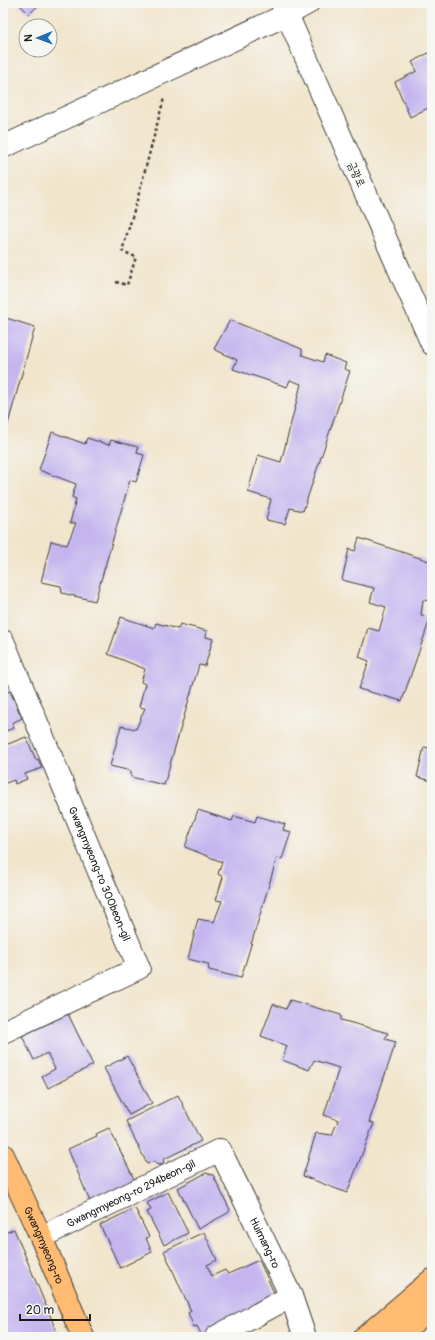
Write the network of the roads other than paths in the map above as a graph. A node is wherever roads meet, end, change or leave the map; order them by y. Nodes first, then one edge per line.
1 (308, 3) edge
2 (285, 9) edge
3 (3, 146) edge
4 (432, 344) edge
5 (3, 641) edge
6 (3, 1032) edge
7 (220, 1150) joint
8 (3, 1155) edge
9 (41, 1237) junction
10 (432, 1280) edge
11 (291, 1296) junction
12 (432, 1307) edge
13 (83, 1337) edge
14 (216, 1337) edge
15 (304, 1337) edge
16 (364, 1337) edge
17 (396, 1337) edge

1 - 2 street
2 - 3 street
2 - 4 street, 금광로
5 - 6 street, Gwangmyeong-ro 300beon-gil
7 - 9 street, Gwangmyeong-ro 294beon-gil
7 - 11 street, Huimang-ro
8 - 9 main road, Gwangmyeong-ro
9 - 13 main road, Gwangmyeong-ro
10 - 16 main road
11 - 14 street
11 - 15 street, Huimang-ro
12 - 17 main road

